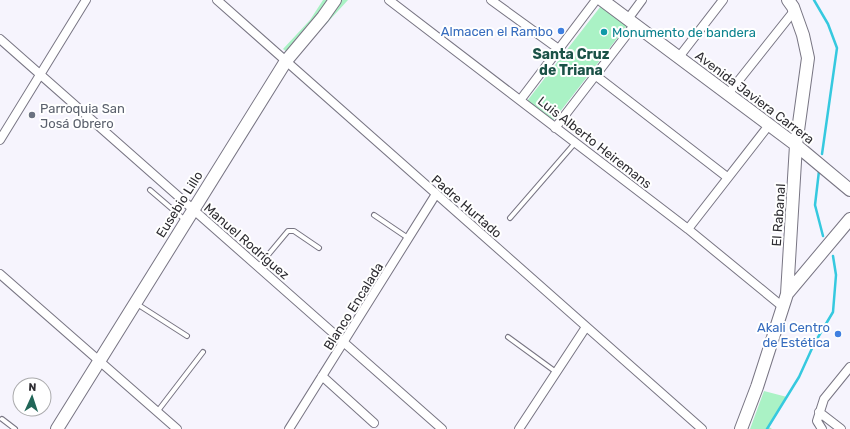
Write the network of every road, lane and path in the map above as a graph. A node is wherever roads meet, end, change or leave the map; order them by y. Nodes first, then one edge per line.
1 (86, 0) edge
2 (217, 0) edge
3 (335, 0) edge
4 (389, 0) edge
5 (491, 0) edge
6 (596, 0) edge
7 (602, 0) edge
8 (642, 0) edge
9 (723, 0) edge
10 (788, 0) edge
11 (794, 11) junction
12 (631, 22) junction
13 (0, 39) edge
14 (560, 50) junction
15 (679, 57) junction
16 (286, 61) junction
17 (40, 75) junction
18 (595, 76) junction
19 (728, 94) junction
20 (521, 99) junction
21 (769, 125) junction
22 (555, 128) junction
23 (0, 140) edge
24 (575, 143) junction
25 (796, 145) junction
26 (727, 177) junction
27 (150, 190) dead end
28 (850, 190) edge
29 (436, 194) junction
30 (192, 209) junction
31 (374, 215) dead end
32 (510, 218) dead end
33 (850, 218) edge
34 (186, 220) junction
35 (688, 229) junction
36 (408, 238) junction
37 (319, 248) dead end
38 (258, 267) junction
39 (0, 274) edge
40 (787, 294) junction
41 (135, 303) junction
42 (783, 307) junction
43 (586, 327) junction
44 (187, 336) dead end
45 (508, 337) dead end
46 (344, 343) junction
47 (204, 352) dead end
48 (98, 362) junction
49 (850, 367) edge
50 (556, 372) junction
51 (322, 376) junction
52 (157, 412) junction
53 (819, 412) junction
54 (2, 419) dead end
55 (374, 423) dead end
56 (15, 429) edge
57 (56, 429) edge
58 (177, 429) edge
59 (288, 429) edge
60 (442, 429) edge
61 (519, 429) edge
62 (702, 429) edge
63 (741, 429) edge
64 (822, 429) edge
65 (841, 429) edge

1 - 17 street
2 - 16 street, Padre Hurtado
3 - 16 street, Eusebio Lillo
4 - 20 street, Luis Alberto Heiremans
5 - 14 street
6 - 14 street
7 - 12 street, Avenida Javiera Carrera
8 - 12 street
9 - 15 street
10 - 11 street, El Rabanal
11 - 19 street
11 - 25 street, El Rabanal
12 - 15 street, Avenida Javiera Carrera
12 - 18 street
13 - 17 street, Manuel Rodríguez
14 - 20 street
15 - 19 street, Avenida Javiera Carrera
16 - 29 street, Padre Hurtado
16 - 30 street, Eusebio Lillo
17 - 23 street
17 - 30 street, Manuel Rodríguez
18 - 22 street
18 - 26 street
19 - 21 street, Avenida Javiera Carrera
20 - 22 street, Luis Alberto Heiremans
21 - 25 street, Avenida Javiera Carrera
21 - 26 street
22 - 24 street, Luis Alberto Heiremans
24 - 32 lane
24 - 35 street, Luis Alberto Heiremans
25 - 28 street, Avenida Javiera Carrera
25 - 40 street, El Rabanal
26 - 35 street
27 - 34 lane
29 - 36 street, Blanco Encalada
29 - 43 street, Padre Hurtado
30 - 34 street, Eusebio Lillo
30 - 38 street, Manuel Rodríguez
31 - 36 lane
33 - 40 street
34 - 41 street, Eusebio Lillo
35 - 42 street, Luis Alberto Heiremans
36 - 46 street, Blanco Encalada
37 - 38 lane
38 - 46 street, Manuel Rodríguez
39 - 48 street
40 - 42 street, El Rabanal
41 - 44 lane
41 - 48 street, Eusebio Lillo
42 - 63 street, El Rabanal
43 - 50 street
43 - 62 street, Padre Hurtado
45 - 50 lane
46 - 51 street, Blanco Encalada
46 - 60 street, Manuel Rodríguez
47 - 52 lane
48 - 52 street
48 - 57 street, Eusebio Lillo
49 - 53 street
50 - 61 street
51 - 55 street
51 - 59 street, Blanco Encalada
52 - 58 street
53 - 64 street
53 - 65 street
54 - 56 lane

